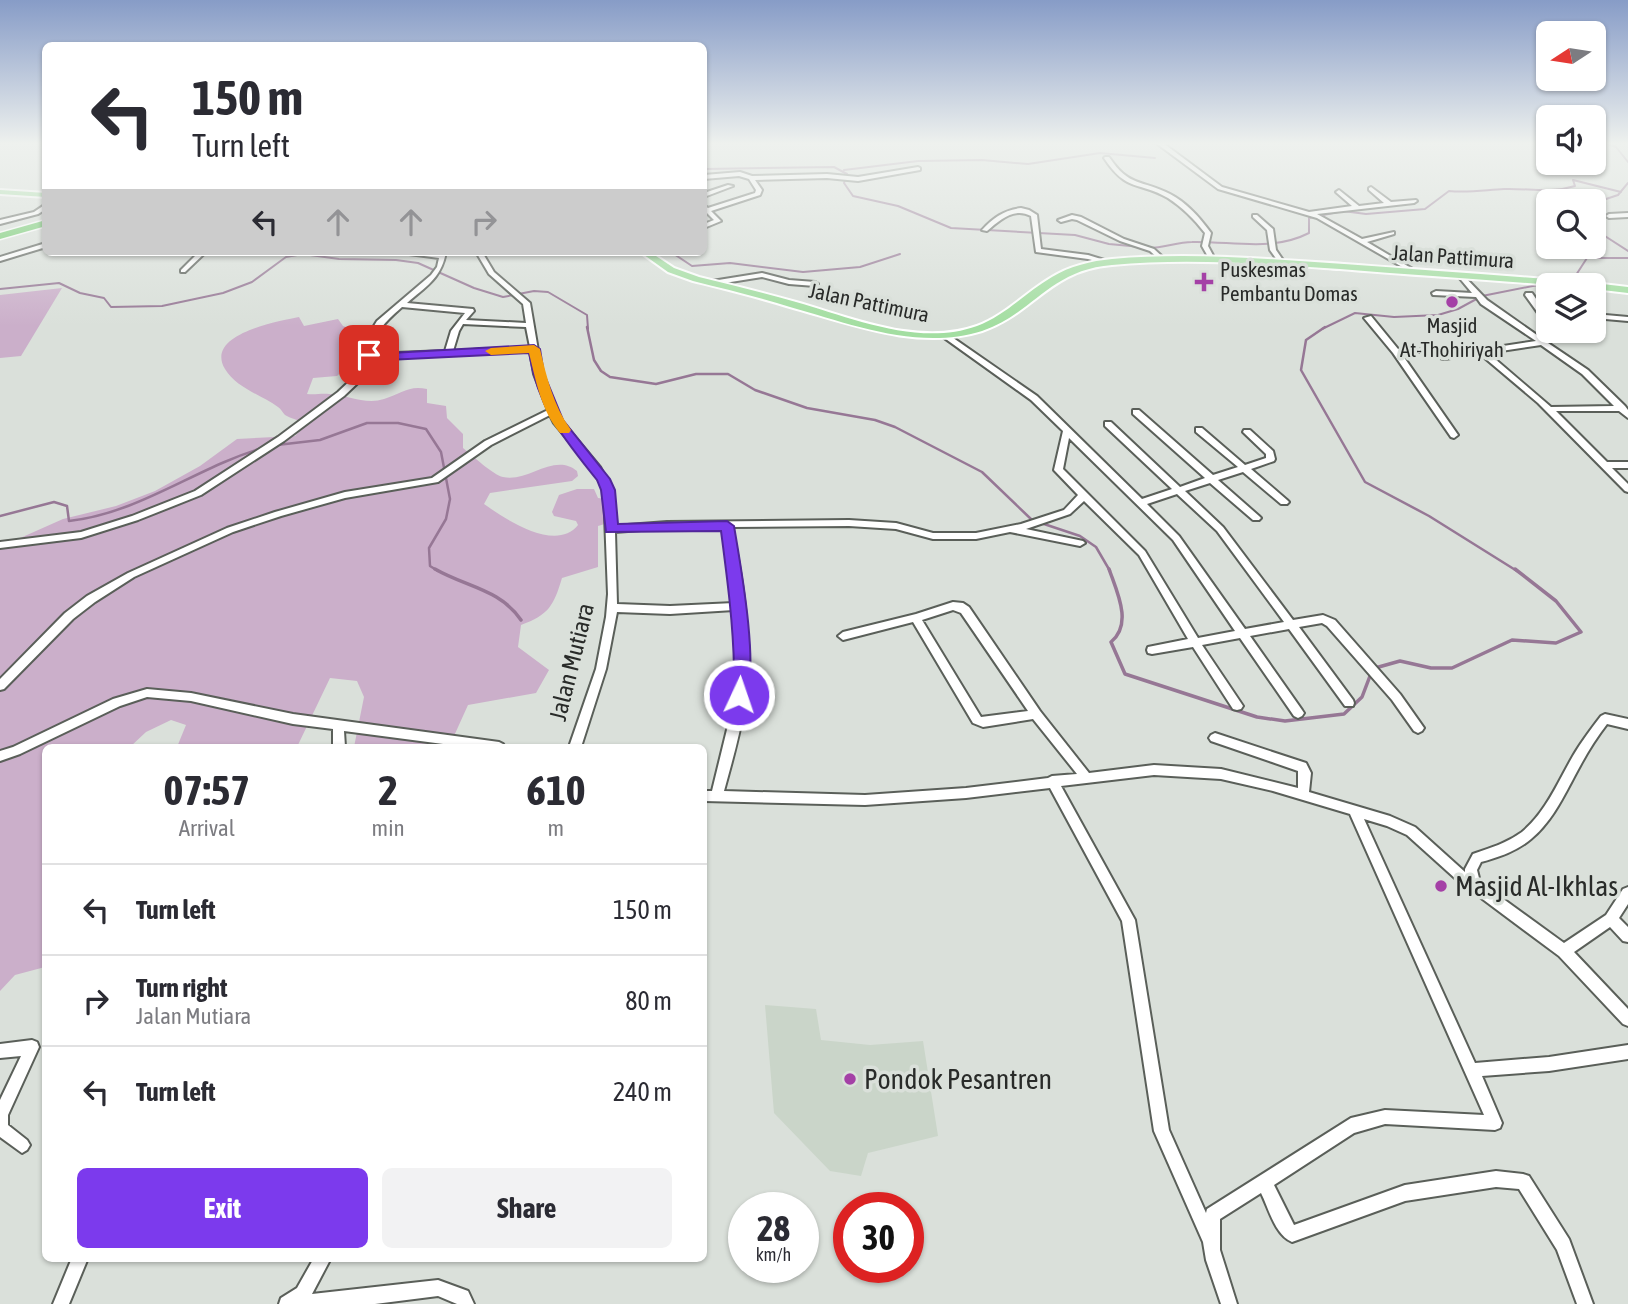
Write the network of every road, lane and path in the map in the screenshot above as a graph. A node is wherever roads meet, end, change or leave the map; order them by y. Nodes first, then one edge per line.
1 (1179, 204) edge
2 (1275, 204) edge
3 (1353, 204) edge
4 (1390, 204) edge
5 (42, 208) edge
6 (1358, 208) junction
7 (707, 209) edge
8 (1314, 215) junction
9 (1628, 215) edge
10 (1255, 216) dead end
11 (1609, 216) dead end
12 (1061, 220) dead end
13 (0, 222) edge
14 (707, 225) edge
15 (42, 227) edge
16 (985, 230) dead end
17 (1392, 233) dead end
18 (0, 239) edge
19 (1362, 241) junction
20 (42, 246) edge
21 (199, 256) edge
22 (442, 256) edge
23 (481, 256) edge
24 (650, 256) edge
25 (0, 259) edge
26 (1212, 259) junction
27 (1163, 260) junction
28 (1108, 262) junction
29 (1282, 262) junction
30 (183, 271) dead end
31 (1413, 271) junction
32 (1459, 274) junction
33 (1536, 281) edge
34 (712, 283) junction
35 (815, 284) dead end
36 (1606, 288) edge
37 (1626, 291) edge
38 (1436, 293) dead end
39 (1528, 295) dead end
40 (1479, 298) junction
41 (401, 305) junction
42 (1536, 305) edge
43 (1606, 317) edge
44 (1368, 318) dead end
45 (1628, 319) edge
46 (461, 322) junction
47 (531, 325) junction
48 (946, 335) junction
49 (1536, 336) edge
50 (1538, 343) edge
51 (1546, 343) edge
52 (534, 349) junction
53 (1396, 351) junction
54 (1481, 351) junction
55 (448, 354) junction
56 (367, 357) junction
57 (1550, 409) junction
58 (552, 411) junction
59 (1136, 412) dead end
60 (1625, 412) edge
61 (1108, 424) dead end
62 (1067, 430) junction
63 (1199, 430) dead end
64 (1247, 432) dead end
65 (1454, 435) dead end
66 (1607, 465) junction
67 (1628, 465) edge
68 (1244, 468) junction
69 (1212, 479) junction
70 (1628, 489) edge
71 (1179, 490) junction
72 (1083, 496) junction
73 (1284, 502) dead end
74 (1141, 503) junction
75 (1256, 518) dead end
76 (727, 526) junction
77 (611, 529) junction
78 (1007, 529) junction
79 (1080, 543) dead end
80 (0, 545) edge
81 (739, 606) junction
82 (612, 608) junction
83 (916, 618) junction
84 (1291, 624) junction
85 (1243, 633) junction
86 (843, 636) dead end
87 (1195, 642) junction
88 (1152, 650) dead end
89 (0, 686) edge
90 (1349, 703) dead end
91 (1237, 706) dead end
92 (1298, 713) dead end
93 (1036, 715) junction
94 (1628, 724) edge
95 (338, 725) junction
96 (1418, 728) dead end
97 (1215, 738) dead end
98 (339, 744) edge
99 (477, 744) edge
100 (576, 744) edge
101 (0, 756) edge
102 (1085, 776) junction
103 (1052, 781) junction
104 (1303, 795) junction
105 (707, 796) edge
106 (717, 796) junction
107 (1355, 812) junction
108 (1474, 883) junction
109 (1628, 893) edge
110 (1612, 919) junction
111 (1628, 936) edge
112 (1564, 951) junction
113 (1628, 1019) edge
114 (39, 1045) edge
115 (0, 1051) edge
116 (1628, 1052) edge
117 (1472, 1070) junction
118 (22, 1144) dead end
119 (1265, 1183) junction
120 (1209, 1237) junction
121 (78, 1262) edge
122 (321, 1262) edge
123 (291, 1302) edge
124 (61, 1304) edge
125 (315, 1304) edge
126 (467, 1304) edge
127 (1229, 1304) edge
128 (1585, 1304) edge

1 - 26 street
2 - 8 street
3 - 6 street
4 - 6 street
5 - 13 street
6 - 8 street
7 - 14 street
8 - 19 street
9 - 11 street
10 - 29 street
12 - 27 street
15 - 18 highway
16 - 28 street
17 - 19 street
19 - 31 street
20 - 25 street
21 - 30 street
22 - 41 street
23 - 47 street, Jalan Mutiara
24 - 34 main road, Jalan Pattimura
26 - 27 main road, Jalan Pattimura
26 - 29 main road, Jalan Pattimura
27 - 28 main road, Jalan Pattimura
28 - 48 main road, Jalan Pattimura
29 - 31 main road, Jalan Pattimura
31 - 32 main road, Jalan Pattimura
32 - 33 main road, Jalan Pattimura
32 - 40 street
34 - 35 street
34 - 48 main road, Jalan Pattimura
36 - 37 main road
38 - 40 street
39 - 42 street
40 - 49 street
41 - 46 street
41 - 56 street
43 - 45 street
44 - 53 street
46 - 47 street
46 - 55 street
47 - 52 street, Jalan Mutiara
48 - 62 street
50 - 54 street
51 - 60 street
52 - 55 street
52 - 58 street, Jalan Mutiara
53 - 54 street
53 - 65 street
54 - 57 street
55 - 56 street
56 - 80 street
57 - 60 street
57 - 66 street
58 - 77 street, Jalan Mutiara
58 - 89 street
59 - 69 street
61 - 71 street
62 - 72 street
62 - 74 street
63 - 68 street
64 - 68 street
66 - 67 street
66 - 70 street
68 - 69 street
68 - 73 street
69 - 71 street
69 - 75 street
71 - 74 street
71 - 84 street
72 - 78 street
72 - 87 street
74 - 85 street
76 - 77 street
76 - 78 street
76 - 81 street
77 - 82 street, Jalan Mutiara
78 - 79 street
81 - 82 street
81 - 106 street
82 - 100 street, Jalan Mutiara
83 - 86 street
83 - 93 street
83 - 93 street
84 - 85 street
84 - 90 street
84 - 96 street
85 - 87 street
85 - 92 street
87 - 88 street
87 - 91 street
93 - 102 street
94 - 108 street
95 - 98 street
95 - 99 street
95 - 101 street
97 - 104 street
102 - 103 street
102 - 104 street
103 - 106 street
103 - 120 street
104 - 107 street
105 - 106 street
107 - 108 street
107 - 117 street
108 - 112 street
109 - 110 street
110 - 111 street
110 - 112 street
112 - 113 street
114 - 115 street
114 - 118 street
116 - 117 street
117 - 119 street
119 - 120 street
119 - 128 street
120 - 127 street
121 - 124 street
122 - 123 street
123 - 125 street
125 - 126 street

